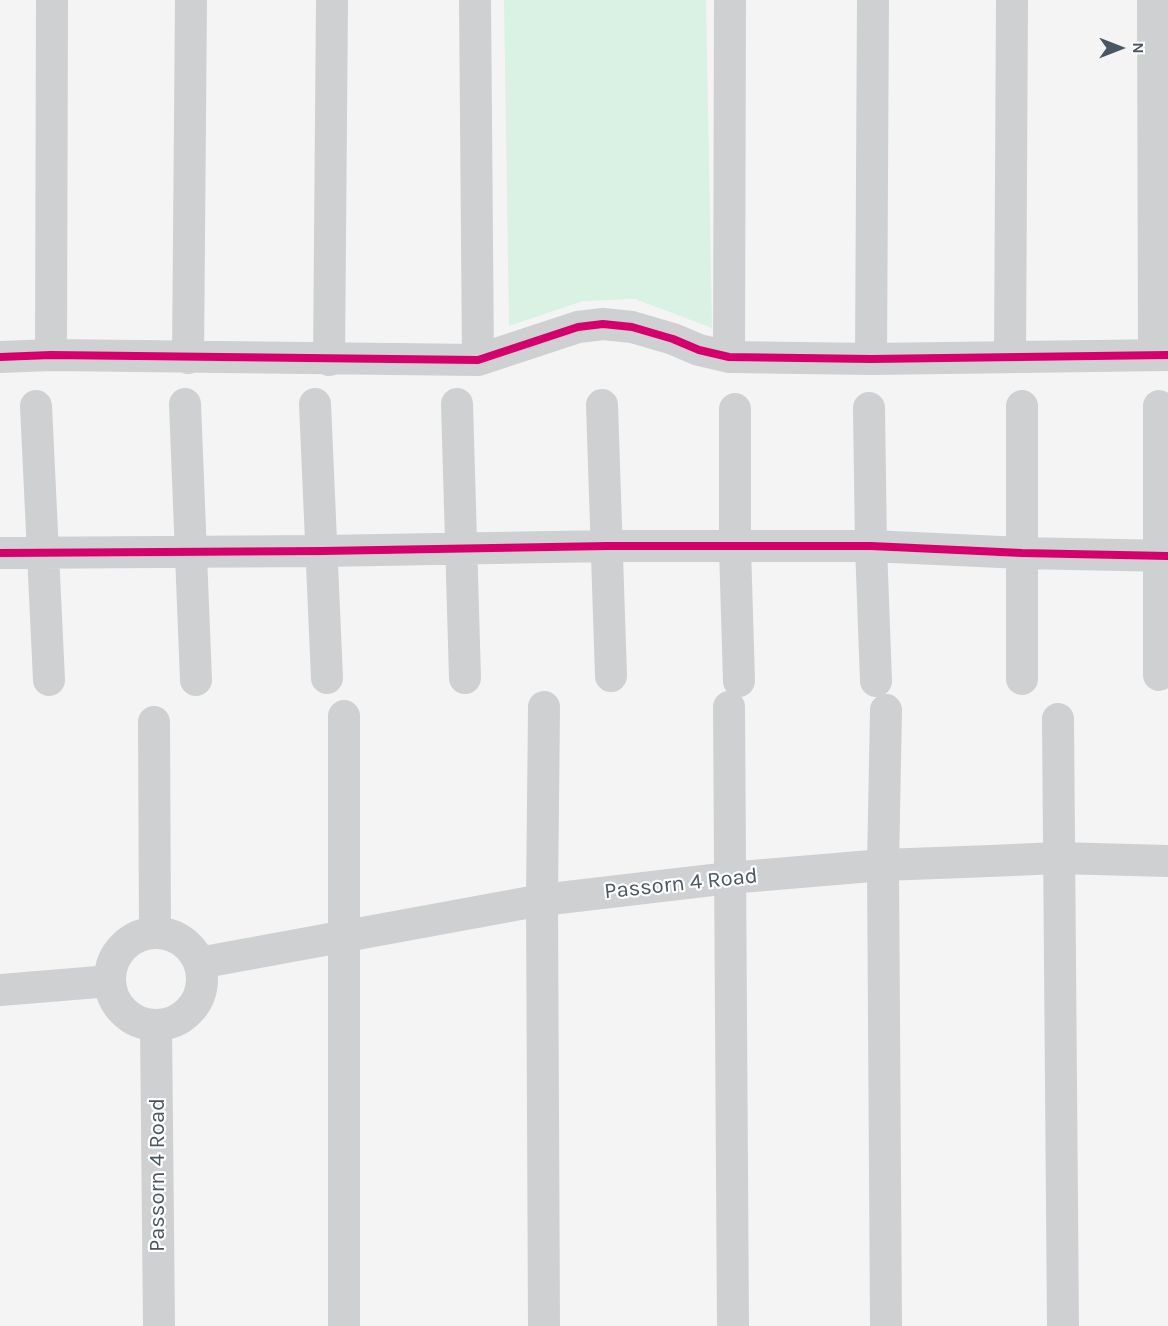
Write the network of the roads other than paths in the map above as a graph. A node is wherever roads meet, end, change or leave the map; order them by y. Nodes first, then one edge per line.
1 (52, 0) edge
2 (191, 0) edge
3 (332, 0) edge
4 (475, 0) edge
5 (730, 0) edge
6 (873, 0) edge
7 (1012, 0) edge
8 (1153, 0) edge
9 (51, 355) junction
10 (1161, 355) edge
11 (0, 357) edge
12 (729, 357) junction
13 (1010, 357) junction
14 (188, 358) junction
15 (871, 359) junction
16 (329, 360) junction
17 (478, 360) junction
18 (184, 404) dead end
19 (315, 404) dead end
20 (457, 404) dead end
21 (602, 405) dead end
22 (36, 406) dead end
23 (1022, 406) dead end
24 (1160, 406) dead end
25 (869, 408) dead end
26 (735, 409) dead end
27 (607, 546) junction
28 (871, 546) junction
29 (735, 548) junction
30 (462, 549) junction
31 (322, 551) junction
32 (189, 552) junction
33 (0, 553) edge
34 (44, 553) junction
35 (1022, 553) junction
36 (1164, 556) edge
37 (1159, 675) dead end
38 (611, 676) dead end
39 (327, 678) dead end
40 (465, 678) dead end
41 (1022, 679) dead end
42 (49, 680) dead end
43 (196, 680) dead end
44 (876, 681) dead end
45 (544, 707) dead end
46 (886, 710) dead end
47 (344, 716) dead end
48 (1058, 719) dead end
49 (154, 722) dead end
50 (1058, 858) junction
51 (1168, 861) edge
52 (883, 865) junction
53 (729, 878) junction
54 (542, 900) junction
55 (155, 932) junction
56 (343, 935) junction
57 (199, 963) junction
58 (110, 981) junction
59 (0, 990) edge
60 (156, 1025) junction
61 (159, 1326) edge
62 (344, 1326) edge
63 (544, 1326) edge
64 (733, 1326) edge
65 (886, 1326) edge
66 (1063, 1326) edge

1 - 9 street
2 - 14 street
3 - 16 street
4 - 17 street
5 - 12 street
6 - 15 street
7 - 13 street
8 - 10 street
9 - 11 street
9 - 14 street
10 - 13 street
12 - 15 street
12 - 17 street
13 - 15 street
14 - 16 street
16 - 17 street
18 - 32 street
19 - 31 street
20 - 30 street
21 - 27 street
22 - 34 street
23 - 35 street
24 - 36 street
25 - 28 street
26 - 29 street
27 - 29 street
27 - 30 street
27 - 38 street
28 - 29 street
28 - 35 street
28 - 44 street
29 - 53 street
30 - 31 street
30 - 40 street
31 - 32 street
31 - 39 street
32 - 34 street
32 - 43 street
33 - 34 street
34 - 42 street
35 - 36 street
35 - 41 street
36 - 37 street
45 - 54 street
46 - 52 street
47 - 56 street
48 - 50 street
49 - 55 street
50 - 51 street, Passorn 4 Road
50 - 52 street, Passorn 4 Road
50 - 66 street
52 - 53 street, Passorn 4 Road
52 - 65 street
53 - 54 street, Passorn 4 Road
53 - 64 street
54 - 56 street, Passorn 4 Road
54 - 63 street
55 - 57 street
55 - 58 street
56 - 57 street, Passorn 4 Road
56 - 62 street
57 - 60 street
58 - 59 street
58 - 60 street
60 - 61 street, Passorn 4 Road

